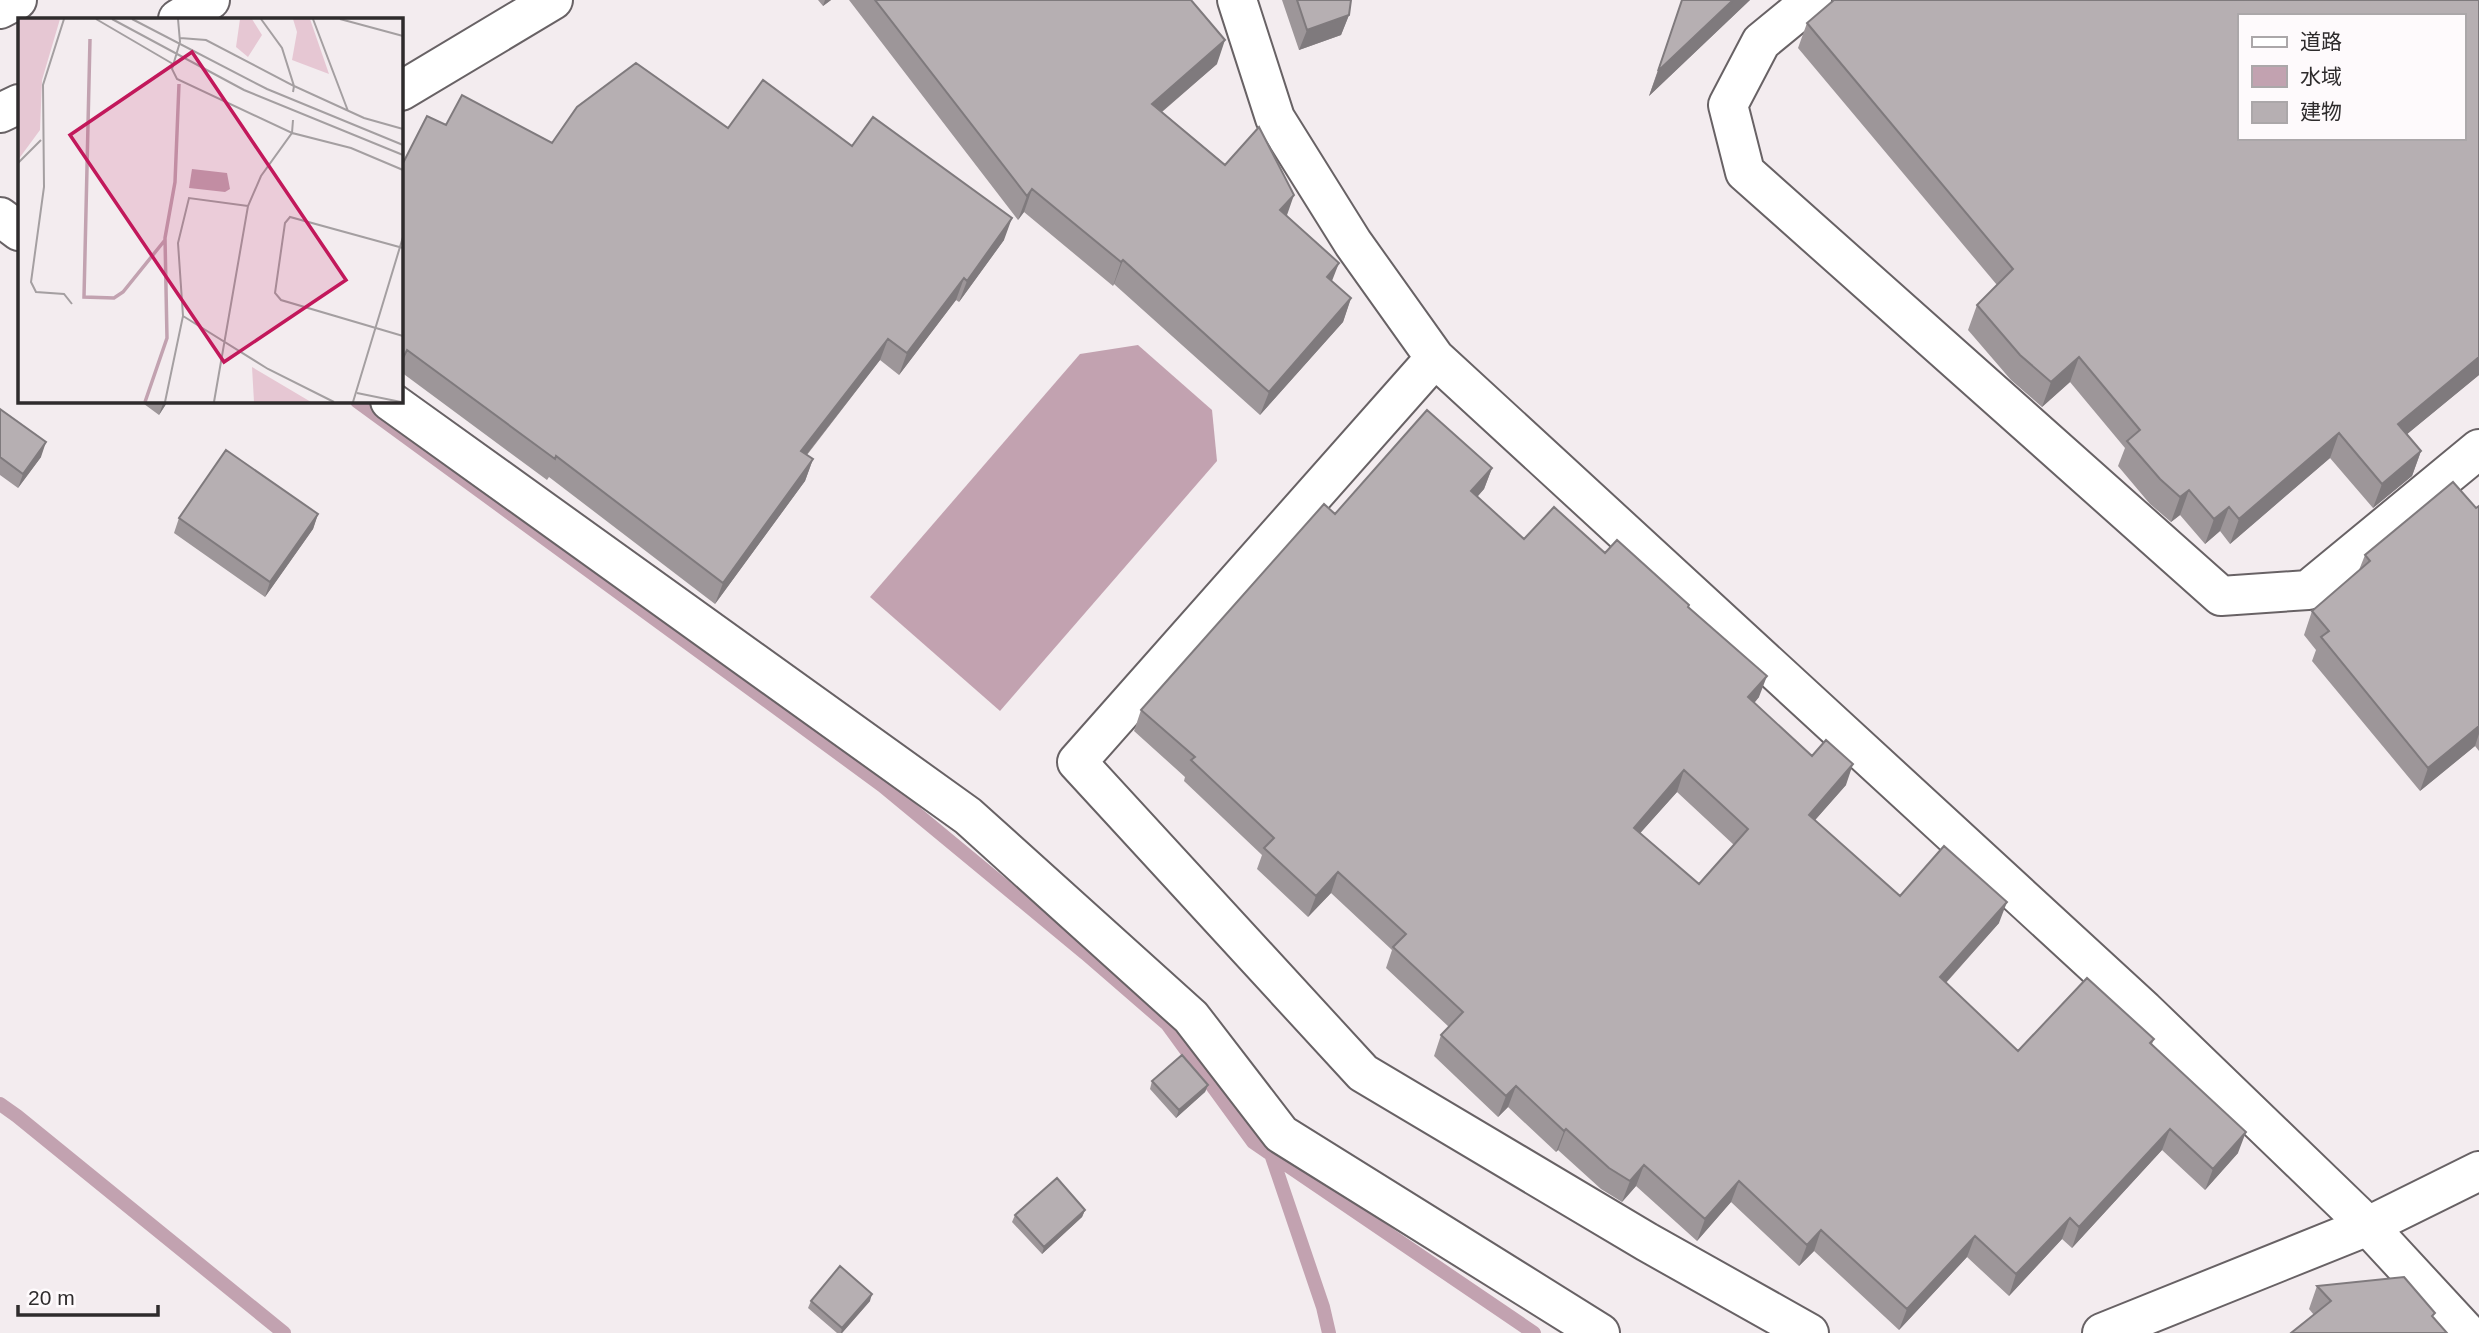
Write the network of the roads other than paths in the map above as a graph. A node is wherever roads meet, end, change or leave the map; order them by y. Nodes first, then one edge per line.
1 (17, 0) edge
2 (210, 0) edge
3 (553, 0) edge
4 (1237, 0) edge
5 (1812, 0) edge
6 (0, 9) edge
7 (179, 18) edge
8 (402, 90) edge
9 (18, 104) edge
10 (0, 113) edge
11 (0, 217) edge
12 (18, 230) edge
13 (1435, 358) junction
14 (391, 402) edge
15 (2479, 449) edge
16 (2479, 1171) edge
17 (2368, 1226) junction
18 (1600, 1333) edge
19 (1809, 1333) edge
20 (2102, 1333) edge
21 (2467, 1333) edge

1 - 6 main road
2 - 7 main road
3 - 8 main road
4 - 13 main road
5 - 15 main road
9 - 10 main road
11 - 12 main road
13 - 17 main road
13 - 19 main road
14 - 18 main road
16 - 17 main road
17 - 20 main road
17 - 21 main road

